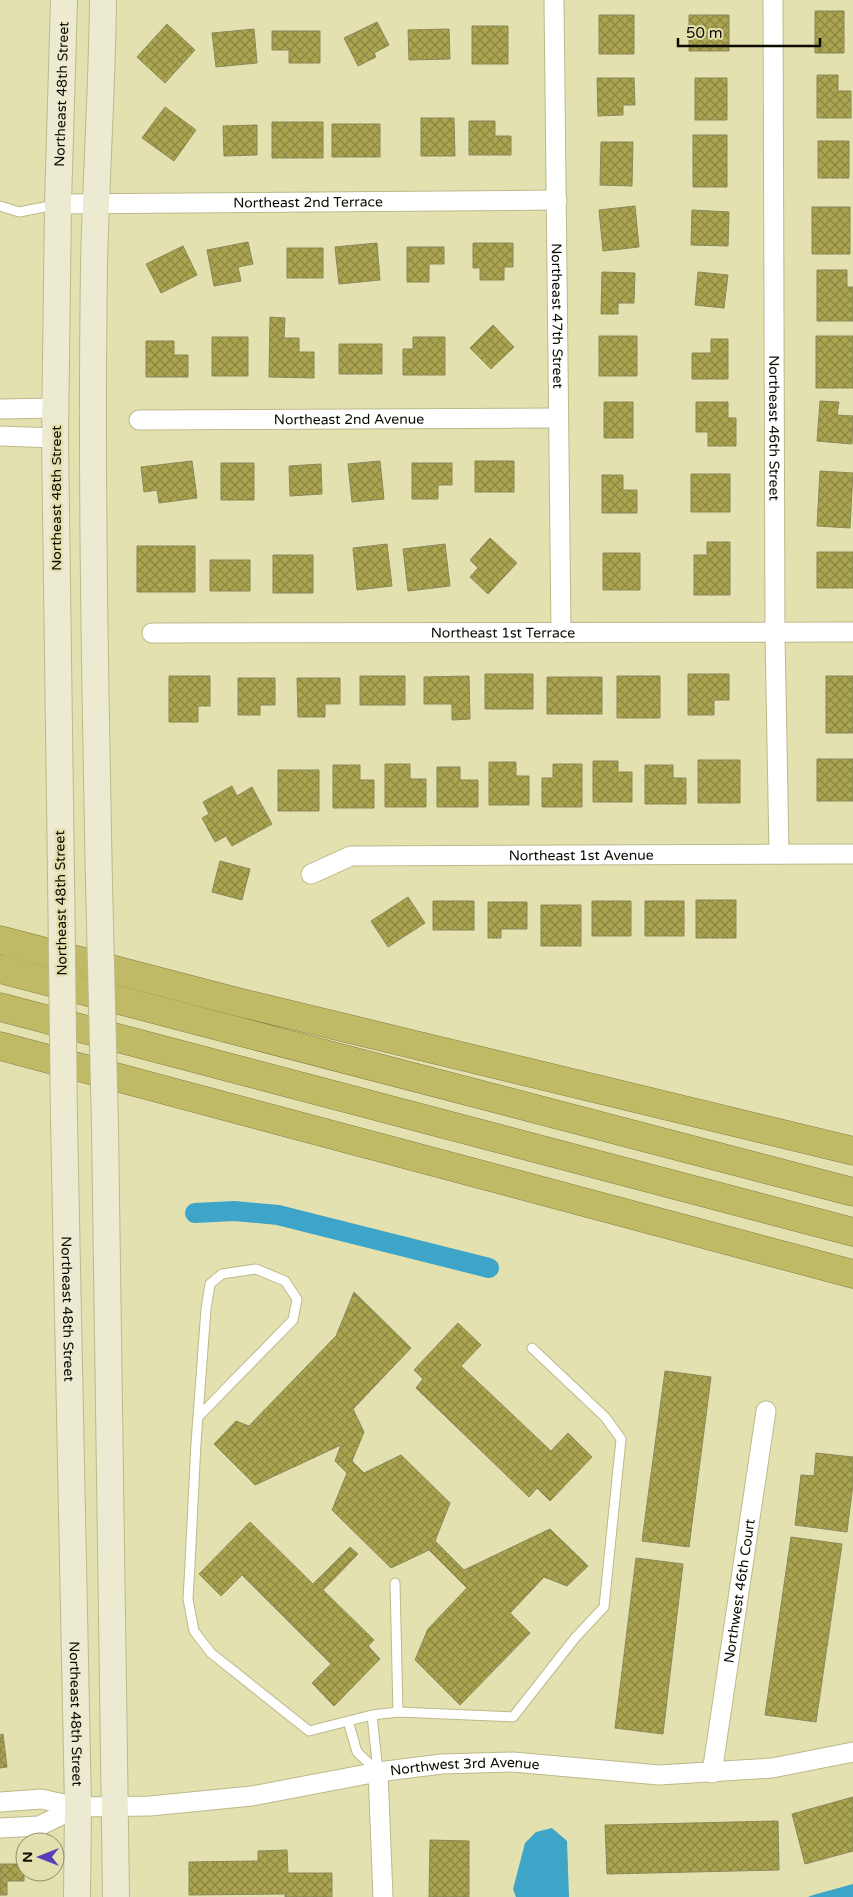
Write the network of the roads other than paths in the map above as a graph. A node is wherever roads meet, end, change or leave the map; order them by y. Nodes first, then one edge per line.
1 (64, 0) edge
2 (103, 0) edge
3 (554, 0) edge
4 (773, 0) edge
5 (557, 200) junction
6 (58, 204) junction
7 (96, 204) junction
8 (0, 206) edge
9 (56, 408) junction
10 (0, 409) edge
11 (558, 418) junction
12 (140, 420) dead end
13 (0, 436) edge
14 (55, 438) junction
15 (853, 632) edge
16 (152, 633) dead end
17 (561, 633) junction
18 (775, 633) junction
19 (779, 854) junction
20 (853, 854) edge
21 (311, 874) dead end
22 (0, 940) edge
23 (0, 969) edge
24 (0, 1007) edge
25 (0, 1046) edge
26 (853, 1152) edge
27 (853, 1192) edge
28 (853, 1232) edge
29 (845, 1270) edge
30 (532, 1348) dead end
31 (766, 1411) dead end
32 (199, 1416) junction
33 (395, 1583) dead end
34 (398, 1712) junction
35 (372, 1715) junction
36 (348, 1721) junction
37 (853, 1752) edge
38 (378, 1772) junction
39 (712, 1772) junction
40 (0, 1802) edge
41 (78, 1807) junction
42 (114, 1807) junction
43 (0, 1828) edge
44 (77, 1897) edge
45 (116, 1897) edge
46 (383, 1897) edge

1 - 6 main road, Northeast 48th Street
2 - 7 main road
3 - 5 street, Northeast 47th Street
4 - 18 street, Northeast 46th Street
5 - 7 street, Northeast 2nd Terrace
5 - 11 street, Northeast 47th Street
6 - 7 street, Northeast 2nd Terrace
6 - 8 lane
6 - 9 main road, Northeast 48th Street
7 - 42 main road, bridge
9 - 10 street
9 - 14 main road, Northeast 48th Street
11 - 12 street, Northeast 2nd Avenue
11 - 17 street, Northeast 47th Street
13 - 14 street
14 - 41 main road, Northeast 48th Street, bridge
15 - 18 street, Northeast 1st Terrace
16 - 17 street, Northeast 1st Terrace
17 - 18 street, Northeast 1st Terrace
18 - 19 street, Northeast 46th Street
19 - 20 street, Northeast 1st Avenue
19 - 21 street, Northeast 1st Avenue
22 - 26 highway
23 - 27 highway
24 - 28 highway
25 - 29 highway
30 - 34 lane
31 - 39 street, Northwest 46th Court
32 - 32 lane
32 - 36 lane
33 - 34 lane
34 - 35 lane
35 - 36 lane
35 - 38 lane
36 - 38 lane
37 - 39 street, Northwest 3rd Avenue
38 - 39 street, Northwest 3rd Avenue
38 - 42 street, Northwest 3rd Avenue
38 - 46 street
40 - 41 street
41 - 42 street, Northwest 3rd Avenue
41 - 43 street
41 - 44 main road, Northeast 48th Street
42 - 45 main road

